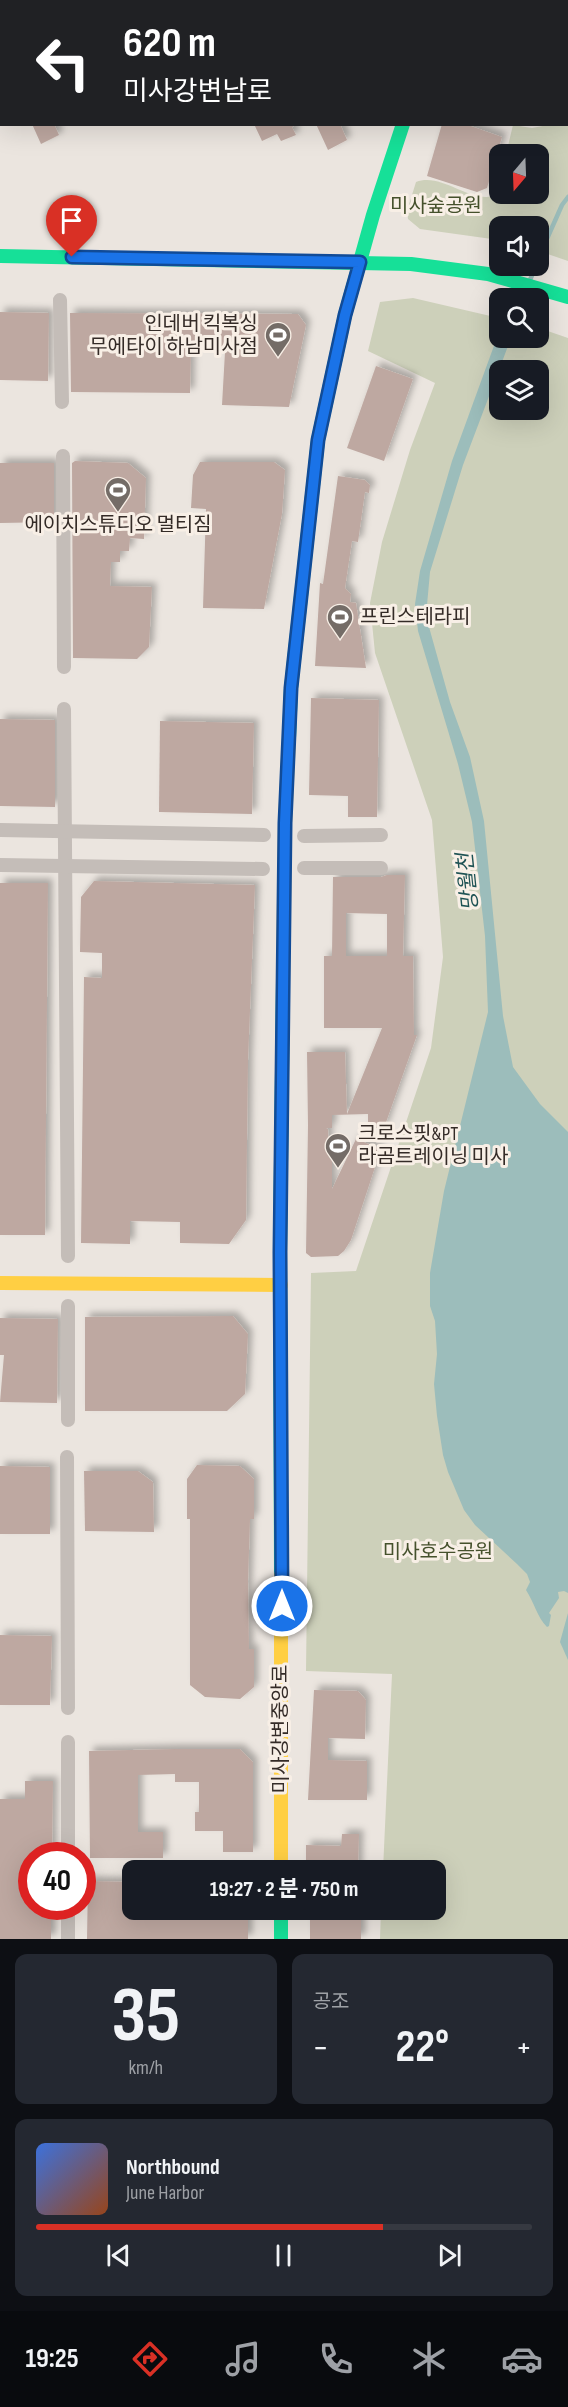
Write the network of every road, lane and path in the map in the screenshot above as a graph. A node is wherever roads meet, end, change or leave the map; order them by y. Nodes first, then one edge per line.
1 (402, 126) edge
2 (0, 256) edge
3 (360, 262) junction
4 (565, 296) edge
5 (60, 300) dead end
6 (62, 402) dead end
7 (63, 456) dead end
8 (64, 667) dead end
9 (64, 710) dead end
10 (0, 830) edge
11 (65, 831) junction
12 (264, 835) dead end
13 (381, 835) dead end
14 (304, 836) dead end
15 (0, 865) edge
16 (66, 865) junction
17 (304, 868) dead end
18 (381, 868) dead end
19 (263, 869) dead end
20 (68, 1256) dead end
21 (0, 1283) edge
22 (281, 1285) junction
23 (68, 1306) dead end
24 (68, 1420) dead end
25 (67, 1457) dead end
26 (68, 1708) dead end
27 (68, 1742) dead end
28 (68, 1842) edge
29 (281, 1860) edge
30 (68, 1920) edge
31 (281, 1920) edge
32 (68, 1939) edge
33 (281, 1939) edge

1 - 3 street, 미사강변중앙로
2 - 3 street
3 - 4 street
3 - 22 street, 미사강변중앙로
5 - 6 street
7 - 8 street
9 - 11 street
10 - 11 street
11 - 12 street
11 - 16 street
13 - 14 street
15 - 16 street
16 - 19 street
16 - 20 street
17 - 18 street
21 - 22 street
22 - 29 street, 미사강변중앙로
23 - 24 street
25 - 26 street
27 - 28 street
30 - 32 street
31 - 33 street

